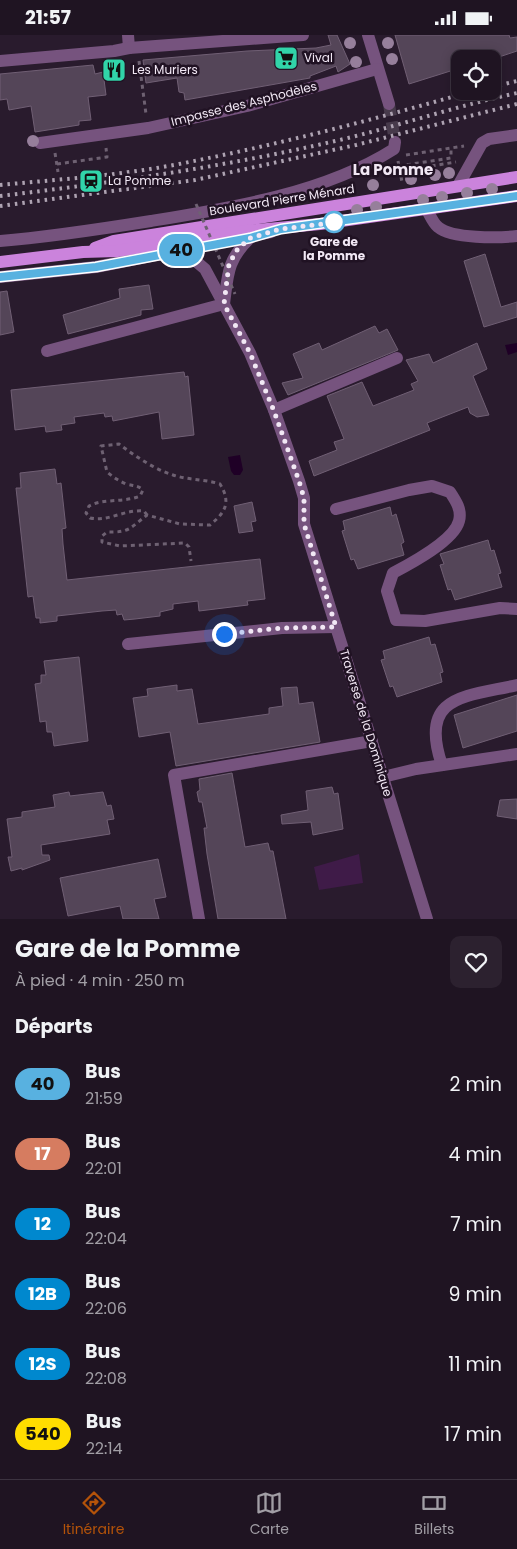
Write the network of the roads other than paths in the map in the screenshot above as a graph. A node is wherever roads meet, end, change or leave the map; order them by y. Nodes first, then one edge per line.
1 (303, 35) edge
2 (368, 35) edge
3 (128, 41) edge
4 (0, 61) edge
5 (377, 69) junction
6 (389, 104) tunnel mouth
7 (517, 135) edge
8 (395, 142) dead end
9 (40, 143) dead end
10 (517, 177) edge
11 (458, 186) junction
12 (517, 196) edge
13 (427, 210) junction
14 (281, 229) junction
15 (517, 236) edge
16 (250, 238) junction
17 (0, 241) edge
18 (178, 251) junction
19 (83, 252) junction
20 (0, 262) edge
21 (0, 277) edge
22 (224, 304) junction
23 (48, 351) dead end
24 (397, 358) dead end
25 (274, 411) junction
26 (336, 509) dead end
27 (517, 609) edge
28 (336, 627) junction
29 (128, 644) dead end
30 (517, 685) edge
31 (372, 741) junction
32 (517, 754) edge
33 (442, 765) junction
34 (383, 777) junction
35 (199, 919) edge
36 (427, 919) edge

1 - 3 street
2 - 5 street
3 - 4 street
5 - 6 street
5 - 9 street, Impasse des Asphodèles
7 - 11 street
8 - 17 street, Boulevard Pierre Ménard
10 - 11 main road, Boulevard Pierre Ménard
11 - 19 main road, Boulevard Pierre Ménard
12 - 13 main road, Boulevard Pierre Ménard
13 - 14 main road, Boulevard Pierre Ménard
13 - 15 street
14 - 16 street, Boulevard Pierre Ménard
14 - 19 main road, Boulevard Pierre Ménard
16 - 18 street, Boulevard Pierre Ménard
16 - 22 street
18 - 21 street, Boulevard Pierre Ménard
18 - 22 street, Traverse de la Dominique
19 - 20 main road, Boulevard Pierre Ménard
22 - 23 street
22 - 25 street, Traverse de la Dominique
24 - 25 street
25 - 28 street, Traverse de la Dominique
26 - 27 street
28 - 29 street
28 - 31 street, Traverse de la Dominique
30 - 33 street
31 - 34 street, Traverse de la Dominique
31 - 35 street
32 - 33 street
33 - 34 street
34 - 36 street, Traverse de la Dominique

